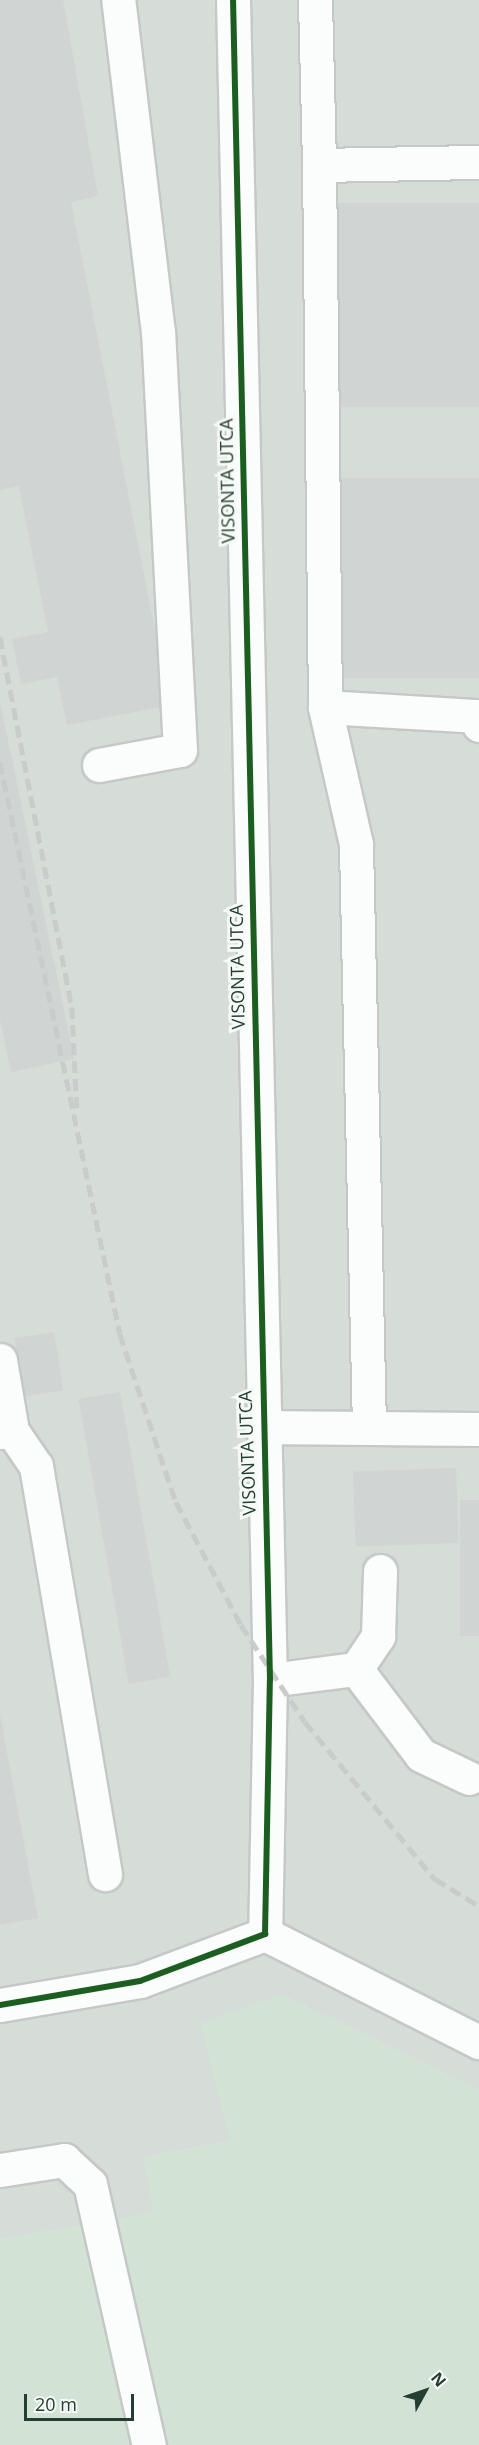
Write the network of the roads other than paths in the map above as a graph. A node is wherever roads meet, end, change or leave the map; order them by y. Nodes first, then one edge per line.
1 (118, 0) edge
2 (233, 0) edge
3 (315, 0) edge
4 (479, 162) edge
5 (319, 165) junction
6 (325, 707) junction
7 (479, 725) edge
8 (99, 765) dead end
9 (0, 1360) edge
10 (261, 1427) junction
11 (369, 1428) junction
12 (479, 1430) edge
13 (6, 1431) edge
14 (380, 1571) dead end
15 (356, 1669) junction
16 (270, 1680) junction
17 (469, 1778) dead end
18 (105, 1874) dead end
19 (265, 1934) junction
20 (0, 2005) edge
21 (479, 2042) edge
22 (0, 2170) edge
23 (149, 2445) edge

1 - 8 street
2 - 10 street, VISONTA UTCA
3 - 5 street
4 - 5 street
5 - 6 street
6 - 7 street
6 - 11 street
9 - 13 street
10 - 11 street
10 - 16 street, VISONTA UTCA
11 - 12 street
13 - 18 street
14 - 15 street
15 - 16 street
15 - 17 street
16 - 19 street, VISONTA UTCA
19 - 20 street
19 - 21 street
22 - 23 street

